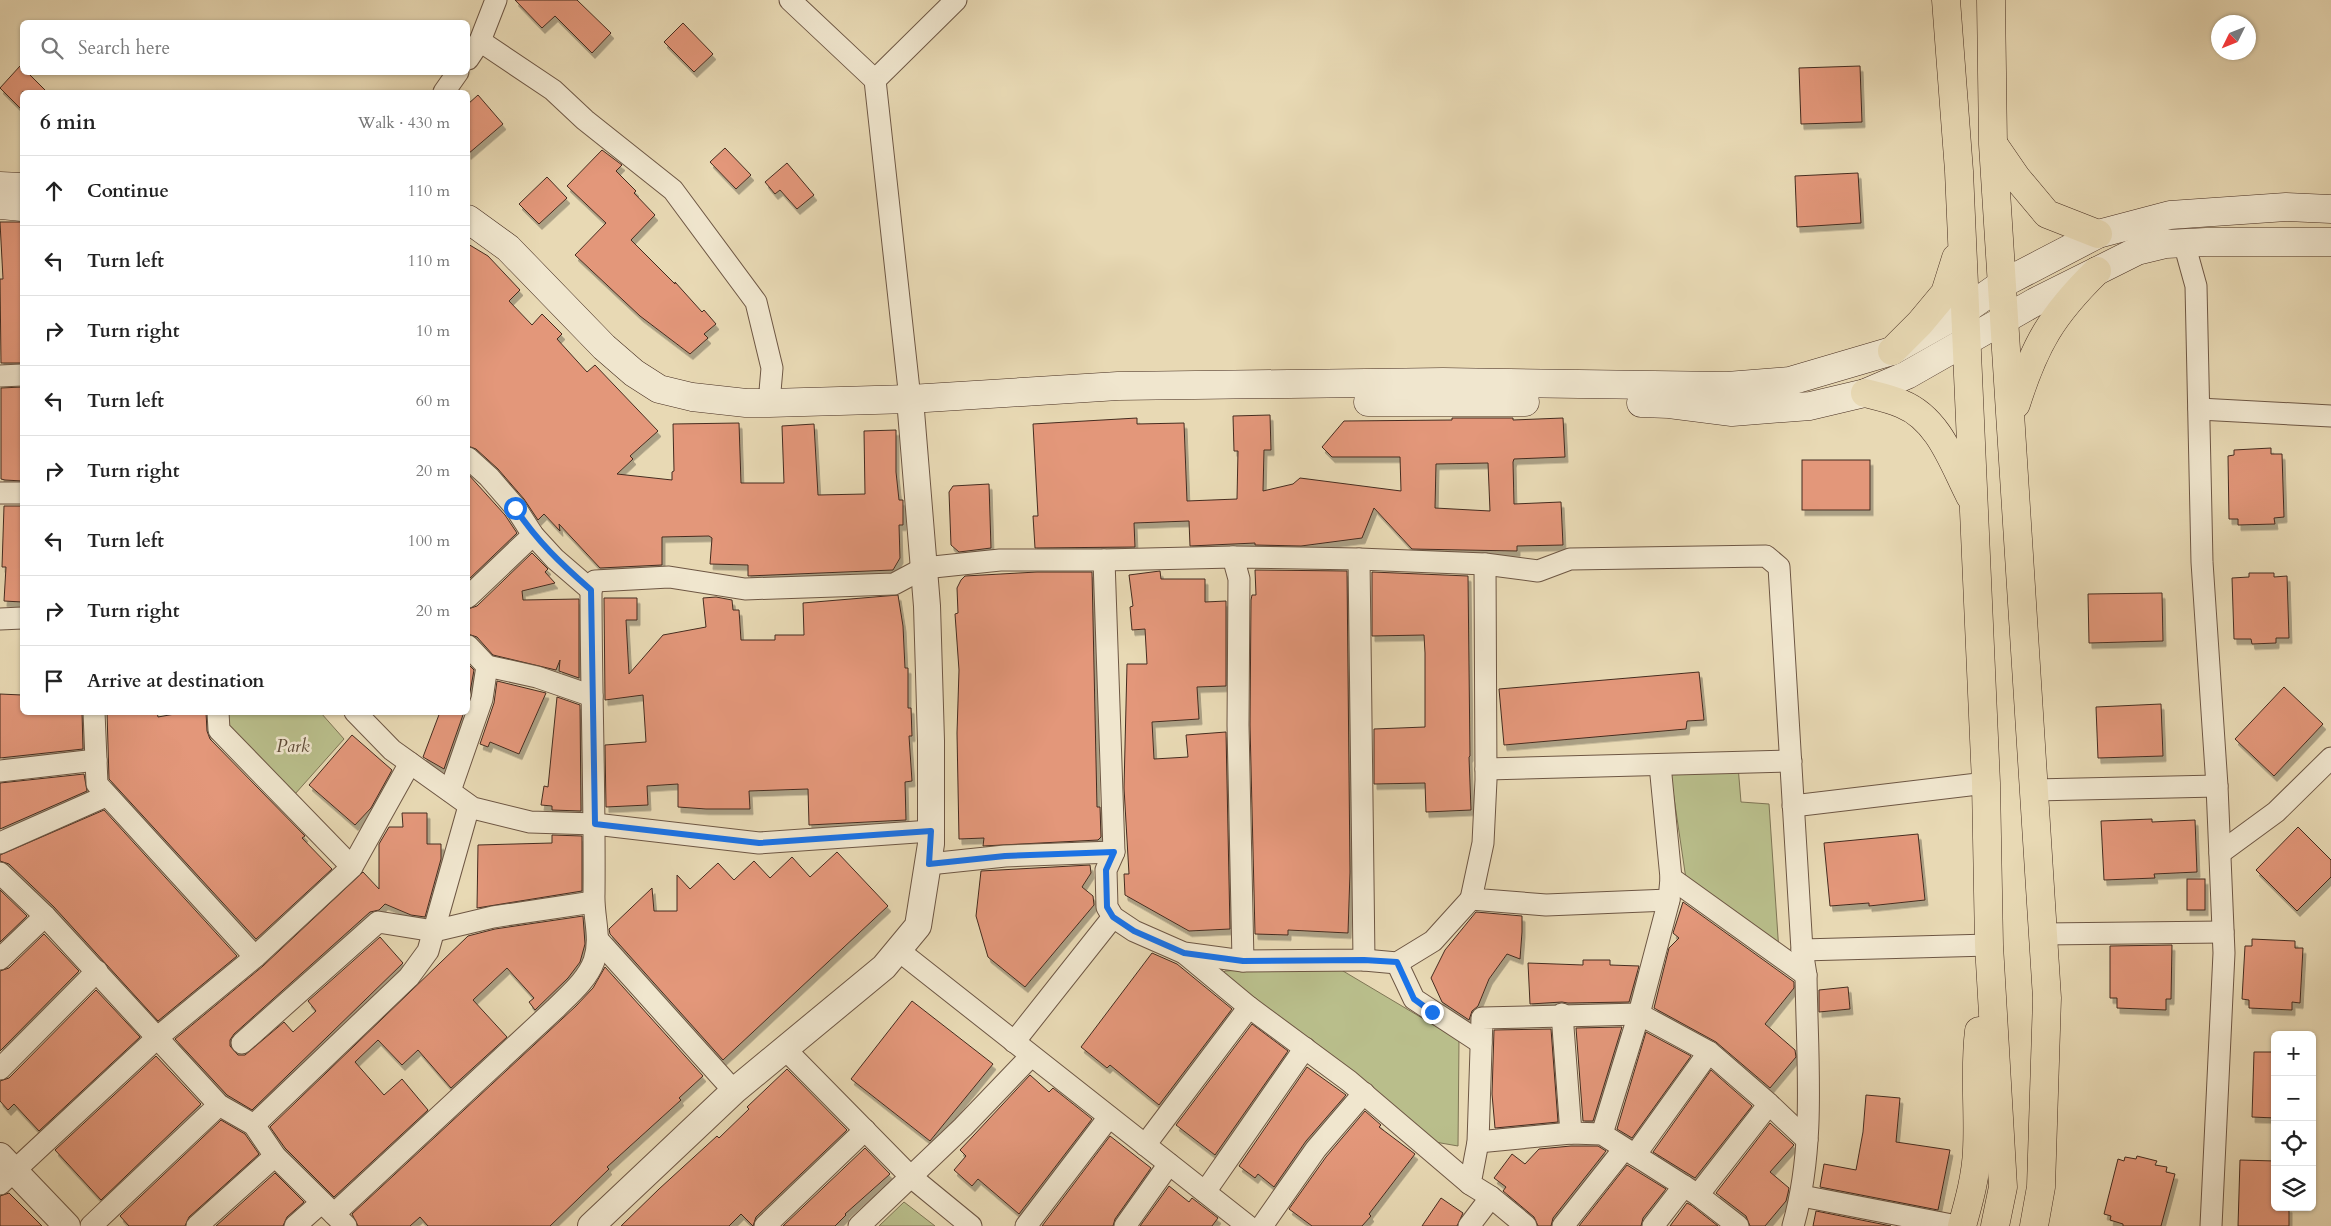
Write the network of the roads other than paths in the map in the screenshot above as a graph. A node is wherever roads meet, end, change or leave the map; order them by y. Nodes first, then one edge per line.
1 (496, 0) edge
2 (790, 0) edge
3 (956, 0) edge
4 (1946, 0) edge
5 (1992, 0) edge
6 (480, 41) junction
7 (470, 56) edge
8 (456, 75) edge
9 (875, 80) junction
10 (445, 90) edge
11 (1993, 144) junction
12 (0, 186) edge
13 (20, 187) edge
14 (0, 205) edge
15 (20, 207) edge
16 (2331, 209) edge
17 (470, 220) edge
18 (2098, 234) junction
19 (1962, 238) junction
20 (470, 240) edge
21 (2331, 242) edge
22 (2184, 243) junction
23 (2097, 271) junction
24 (2002, 284) junction
25 (1965, 310) junction
26 (2004, 320) junction
27 (1967, 340) junction
28 (1892, 351) junction
29 (20, 375) edge
30 (0, 376) edge
31 (1865, 392) junction
32 (769, 403) junction
33 (911, 406) junction
34 (2199, 409) junction
35 (2331, 416) edge
36 (2011, 420) junction
37 (470, 460) edge
38 (0, 493) edge
39 (20, 493) edge
40 (1974, 505) junction
41 (533, 535) junction
42 (1233, 557) junction
43 (1359, 559) junction
44 (1104, 560) junction
45 (1485, 564) junction
46 (924, 568) junction
47 (591, 590) junction
48 (470, 594) edge
49 (20, 618) edge
50 (0, 619) edge
51 (470, 648) edge
52 (487, 666) junction
53 (592, 696) junction
54 (94, 715) edge
55 (218, 715) edge
56 (359, 715) edge
57 (2331, 758) edge
58 (96, 760) junction
59 (1791, 761) junction
60 (410, 763) junction
61 (1660, 765) junction
62 (1486, 769) junction
63 (0, 771) edge
64 (1986, 783) junction
65 (2217, 786) junction
66 (2034, 790) junction
67 (450, 791) junction
68 (106, 796) junction
69 (470, 806) junction
70 (1793, 806) junction
71 (595, 824) junction
72 (931, 831) junction
73 (0, 843) edge
74 (1114, 852) junction
75 (2220, 853) junction
76 (929, 864) junction
77 (352, 867) junction
78 (0, 873) edge
79 (1671, 878) junction
80 (1471, 899) junction
81 (1669, 900) junction
82 (594, 902) junction
83 (45, 916) junction
84 (1113, 917) junction
85 (434, 931) junction
86 (2223, 932) junction
87 (2043, 934) junction
88 (598, 941) junction
89 (1989, 945) junction
90 (898, 950) junction
91 (1802, 950) junction
92 (1184, 953) junction
93 (255, 957) junction
94 (0, 959) edge
95 (1364, 960) junction
96 (1243, 961) junction
97 (1397, 962) junction
98 (97, 971) junction
99 (1806, 975) junction
100 (1249, 1007) junction
101 (1562, 1014) junction
102 (1639, 1014) junction
103 (158, 1037) junction
104 (1014, 1042) junction
105 (242, 1043) dead end
106 (1481, 1043) junction
107 (784, 1048) junction
108 (1305, 1048) junction
109 (1709, 1052) junction
110 (1031, 1056) junction
111 (0, 1069) edge
112 (734, 1091) junction
113 (1364, 1094) junction
114 (219, 1104) junction
115 (1769, 1104) junction
116 (1109, 1117) junction
117 (254, 1125) junction
118 (865, 1130) junction
119 (1572, 1133) junction
120 (1602, 1134) junction
121 (1808, 1140) junction
122 (1478, 1142) junction
123 (1145, 1145) junction
124 (1630, 1152) junction
125 (275, 1156) junction
126 (1169, 1164) junction
127 (5, 1170) edge
128 (910, 1176) junction
129 (1470, 1184) junction
130 (2041, 1187) junction
131 (1691, 1190) junction
132 (1205, 1192) junction
133 (1802, 1196) junction
134 (1491, 1197) junction
135 (333, 1214) edge
136 (1223, 1218) edge
137 (67, 1226) edge
138 (91, 1226) edge
139 (197, 1226) edge
140 (295, 1226) edge
141 (591, 1226) edge
142 (765, 1226) edge
143 (859, 1226) edge
144 (971, 1226) edge
145 (1026, 1226) edge
146 (1125, 1226) edge
147 (1248, 1226) edge
148 (1262, 1226) edge
149 (1469, 1226) edge
150 (1526, 1226) edge
151 (1562, 1226) edge
152 (1653, 1226) edge
153 (1738, 1226) edge
154 (1793, 1226) edge
155 (1957, 1226) edge
156 (1962, 1226) edge
157 (1995, 1226) edge
158 (2034, 1226) edge
159 (2045, 1226) edge
160 (2211, 1226) edge

1 - 6 street
2 - 9 street
3 - 9 street
4 - 19 main road
5 - 11 main road
6 - 7 street
6 - 32 street
8 - 10 street
9 - 33 street
11 - 18 main road
11 - 24 main road
12 - 13 main road
14 - 15 main road
16 - 18 main road
17 - 32 main road
18 - 24 main road
19 - 25 main road
19 - 28 main road
20 - 33 main road
21 - 22 main road
22 - 23 main road
22 - 34 street
23 - 26 main road
23 - 36 main road
24 - 25 main road
24 - 26 main road
25 - 27 main road
25 - 28 main road
26 - 27 main road
26 - 36 main road
27 - 31 main road
27 - 40 main road
28 - 33 main road
29 - 30 street
31 - 33 main road
31 - 40 main road
32 - 33 main road
33 - 46 street
34 - 35 street
34 - 65 street
36 - 66 main road
37 - 41 street
38 - 39 street
40 - 64 main road
41 - 47 street
41 - 48 street
42 - 43 street
42 - 44 street
42 - 96 street
43 - 45 street
43 - 95 street
44 - 46 street
44 - 74 street
45 - 59 street
45 - 62 street
46 - 47 street
46 - 72 street
47 - 53 street
49 - 50 street
51 - 52 street
52 - 53 street
52 - 67 street
53 - 71 street
54 - 58 street
55 - 77 street
56 - 60 street
57 - 75 street
58 - 63 street
58 - 68 street
59 - 61 street
59 - 70 street
60 - 67 street
60 - 77 street
61 - 62 street
61 - 79 street
62 - 80 street
64 - 70 street
64 - 89 main road
65 - 66 street
65 - 75 street
66 - 87 main road
67 - 69 street
68 - 73 street
68 - 93 street
69 - 71 street
69 - 85 street
70 - 91 street
71 - 72 street
71 - 82 street
72 - 76 street
74 - 76 street
74 - 84 street
75 - 86 street
76 - 90 street
77 - 93 street
78 - 83 street
79 - 81 street
79 - 99 street
80 - 81 street
80 - 97 street
81 - 102 street
82 - 85 street
82 - 88 street
83 - 94 street
83 - 98 street
84 - 92 street
84 - 104 street
85 - 105 street
85 - 117 street
86 - 87 street
86 - 160 street
87 - 130 main road
88 - 112 street
88 - 135 street
89 - 91 street
89 - 156 main road
89 - 157 main road
90 - 104 street
90 - 107 street
91 - 99 street
92 - 96 street
92 - 100 street
93 - 103 street
95 - 96 street
95 - 97 street
97 - 106 street
98 - 103 street
98 - 111 street
99 - 121 street
100 - 108 street
100 - 123 street
101 - 102 street
101 - 106 street
101 - 119 street
102 - 109 street
102 - 120 street
103 - 114 street
103 - 127 street
104 - 110 street
106 - 122 street
107 - 112 street
107 - 118 street
108 - 113 street
108 - 132 street
109 - 115 street
109 - 124 street
110 - 116 street
110 - 128 street
112 - 141 street
113 - 129 street
113 - 148 street
114 - 117 street
114 - 138 street
115 - 121 street
115 - 131 street
116 - 123 street
116 - 145 street
117 - 125 street
118 - 128 street
118 - 142 street
119 - 120 street
119 - 122 street
120 - 124 street
121 - 133 street
122 - 129 street
123 - 126 street
124 - 131 street
124 - 151 street
125 - 135 street
125 - 139 street
126 - 132 street
126 - 146 street
127 - 137 street
128 - 143 street
128 - 144 street
129 - 134 street
130 - 158 main road
130 - 159 main road
131 - 152 street
131 - 153 street
132 - 136 street
133 - 154 street
133 - 155 street
134 - 149 street
134 - 150 street
135 - 140 street
136 - 147 street

